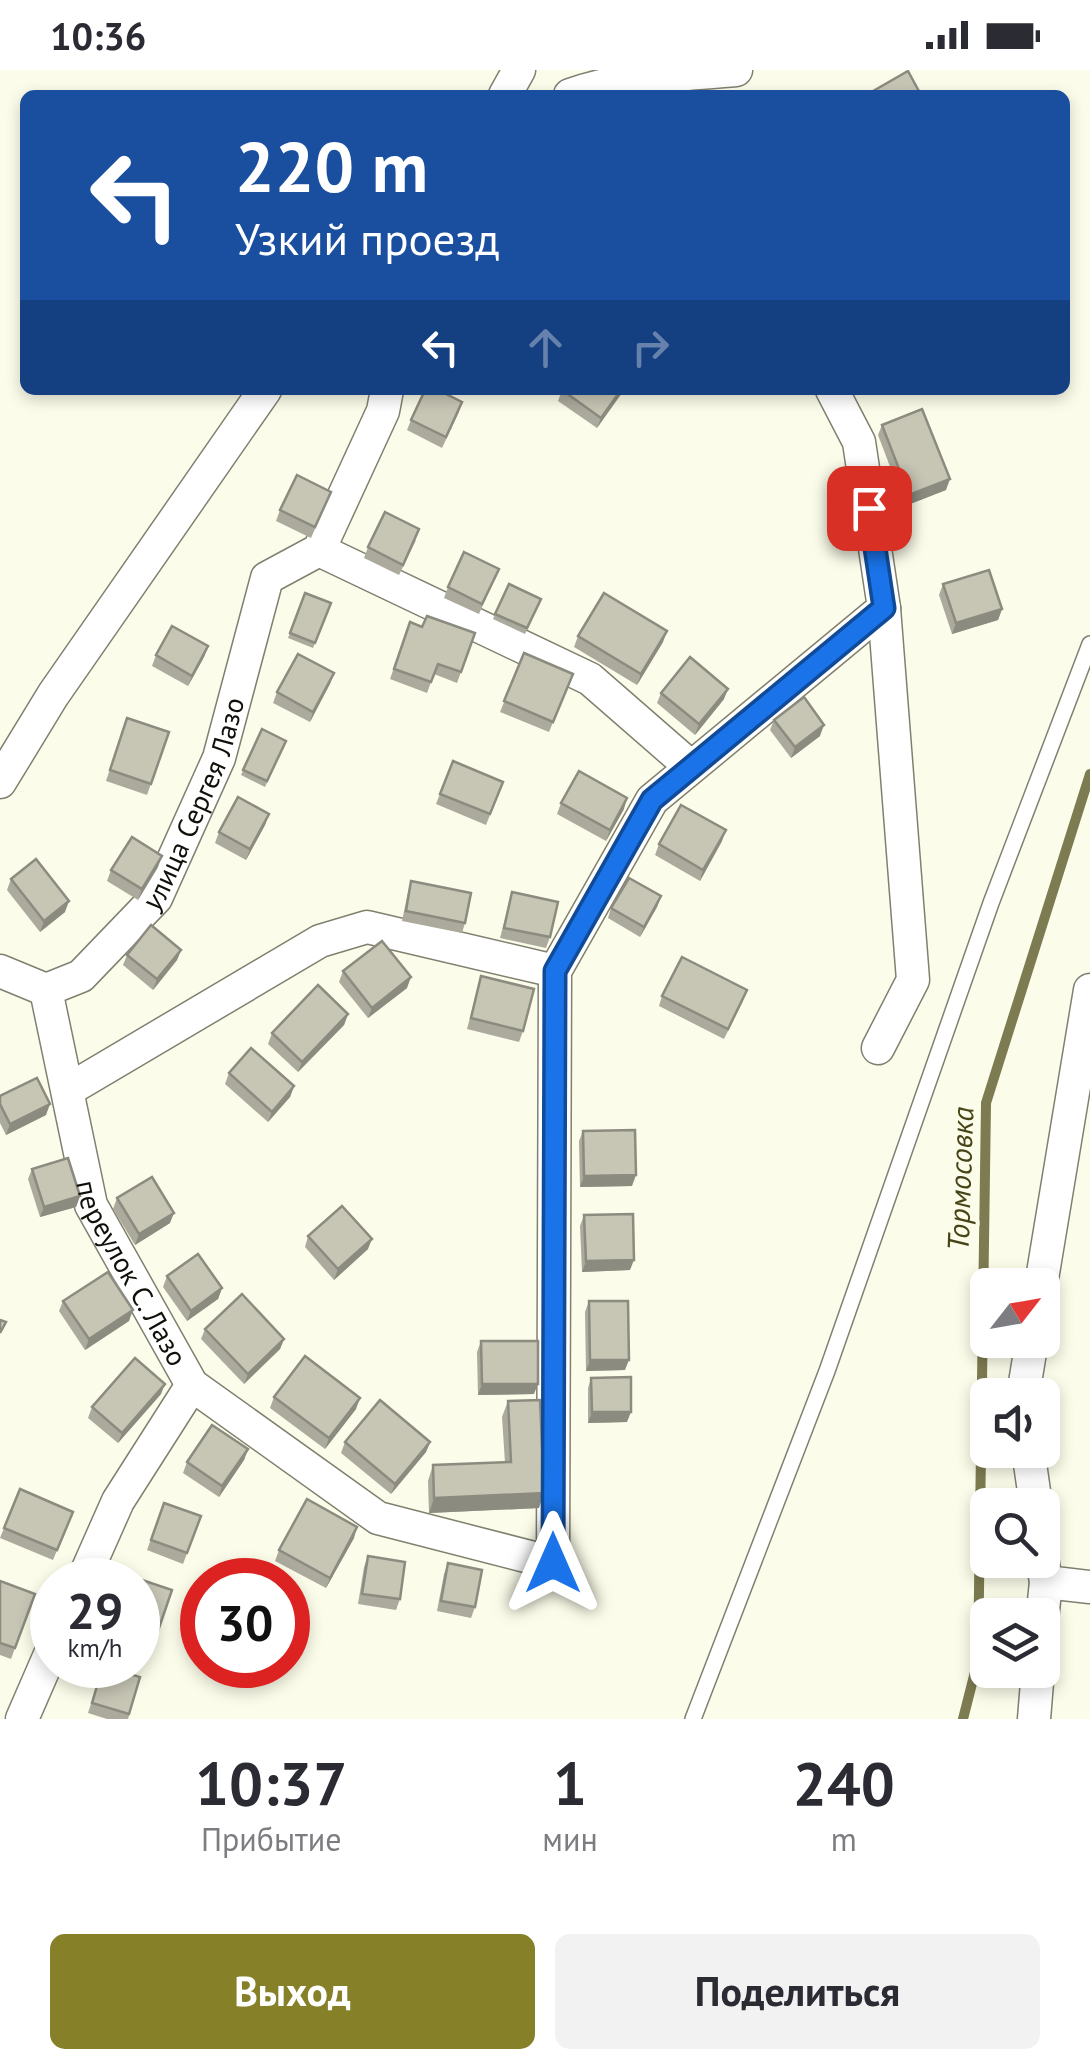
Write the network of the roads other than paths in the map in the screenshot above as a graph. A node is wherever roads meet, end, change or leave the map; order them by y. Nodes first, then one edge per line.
1 (736, 70) edge
2 (588, 90) edge
3 (262, 395) edge
4 (386, 395) edge
5 (835, 395) edge
6 (319, 550) junction
7 (884, 608) junction
8 (1090, 644) edge
9 (691, 767) junction
10 (0, 782) edge
11 (0, 971) edge
12 (555, 971) junction
13 (46, 990) junction
14 (1090, 990) edge
15 (878, 1048) dead end
16 (68, 1090) junction
17 (1045, 1268) edge
18 (192, 1385) junction
19 (93, 1558) edge
20 (1060, 1576) edge
21 (1090, 1588) edge
22 (35, 1688) edge
23 (1037, 1688) edge
24 (22, 1719) edge
25 (694, 1719) edge
26 (1034, 1719) edge

1 - 2 street
3 - 10 street
4 - 6 street
5 - 7 street
6 - 9 street
6 - 13 street, улица Сергея Лазо
7 - 9 street
7 - 15 street
8 - 25 lane
9 - 12 street
11 - 13 street
12 - 16 street
12 - 18 street, переулок С. Лазо
13 - 16 street, переулок С. Лазо
14 - 17 street
16 - 18 street, переулок С. Лазо
18 - 19 street
20 - 21 street
22 - 24 street
23 - 26 street

